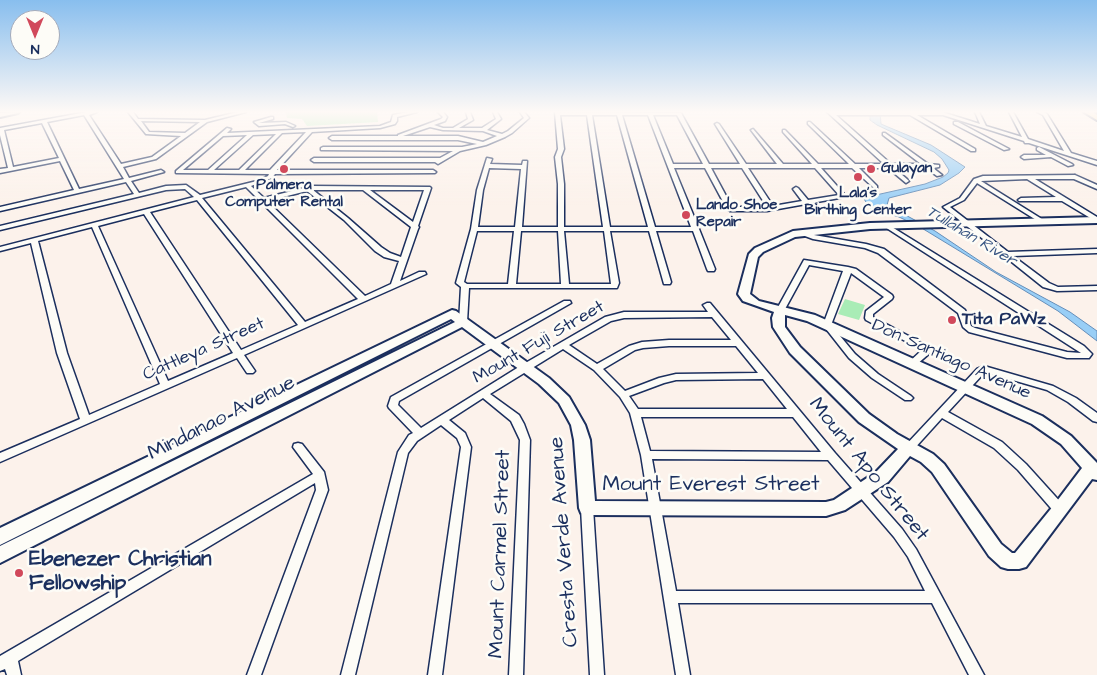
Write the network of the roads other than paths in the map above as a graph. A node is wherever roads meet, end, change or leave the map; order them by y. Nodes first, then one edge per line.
1 (5, 144) edge
2 (54, 144) edge
3 (105, 144) edge
4 (174, 144) edge
5 (212, 144) edge
6 (240, 144) edge
7 (269, 144) edge
8 (299, 144) edge
9 (328, 144) edge
10 (484, 144) edge
11 (560, 144) edge
12 (594, 144) edge
13 (627, 144) edge
14 (662, 144) edge
15 (695, 144) edge
16 (730, 144) edge
17 (764, 144) edge
18 (797, 144) edge
19 (830, 144) edge
20 (865, 144) edge
21 (897, 144) edge
22 (962, 144) edge
23 (996, 144) edge
24 (1032, 144) edge
25 (1037, 144) edge
26 (1062, 144) edge
27 (324, 149) junction
28 (462, 149) junction
29 (1006, 149) dead end
30 (973, 150) dead end
31 (1069, 154) junction
32 (1053, 156) junction
33 (1024, 157) dead end
34 (61, 159) junction
35 (314, 160) junction
36 (442, 160) junction
37 (1097, 164) edge
38 (1070, 165) dead end
39 (120, 166) junction
40 (671, 166) junction
41 (707, 166) junction
42 (744, 166) junction
43 (781, 166) junction
44 (818, 166) junction
45 (853, 166) junction
46 (890, 166) junction
47 (927, 166) junction
48 (937, 166) dead end
49 (11, 169) junction
50 (0, 171) edge
51 (161, 172) dead end
52 (209, 172) junction
53 (240, 172) junction
54 (305, 172) junction
55 (424, 172) junction
56 (433, 172) dead end
57 (270, 175) junction
58 (939, 175) dead end
59 (1028, 177) junction
60 (129, 180) junction
61 (976, 180) junction
62 (906, 181) dead end
63 (247, 185) junction
64 (875, 187) dead end
65 (1097, 187) edge
66 (364, 188) junction
67 (308, 189) junction
68 (796, 189) dead end
69 (78, 191) junction
70 (137, 194) junction
71 (198, 197) junction
72 (1064, 199) junction
73 (263, 200) junction
74 (1021, 200) dead end
75 (806, 202) junction
76 (771, 208) junction
77 (0, 209) edge
78 (730, 209) joint
79 (146, 211) junction
80 (1097, 220) edge
81 (1043, 222) junction
82 (94, 224) junction
83 (966, 224) junction
84 (887, 226) junction
85 (416, 227) junction
86 (0, 228) edge
87 (474, 229) junction
88 (696, 229) junction
89 (519, 230) junction
90 (561, 230) junction
91 (607, 230) junction
92 (652, 230) junction
93 (800, 233) junction
94 (34, 240) junction
95 (0, 249) edge
96 (1097, 251) edge
97 (1006, 254) junction
98 (404, 260) junction
99 (711, 269) dead end
100 (848, 269) junction
101 (422, 274) dead end
102 (667, 282) dead end
103 (395, 285) junction
104 (465, 286) junction
105 (512, 286) junction
106 (565, 286) junction
107 (1097, 288) edge
108 (363, 299) junction
109 (567, 303) dead end
110 (707, 305) dead end
111 (781, 309) junction
112 (715, 314) junction
113 (459, 315) junction
114 (303, 325) junction
115 (828, 325) junction
116 (408, 342) junction
117 (738, 343) junction
118 (493, 344) junction
119 (562, 345) junction
120 (238, 353) junction
121 (913, 363) junction
122 (525, 367) junction
123 (597, 368) junction
124 (250, 371) dead end
125 (765, 376) junction
126 (165, 385) junction
127 (966, 386) junction
128 (483, 393) junction
129 (623, 395) junction
130 (908, 398) dead end
131 (634, 413) junction
132 (796, 413) junction
133 (941, 413) junction
134 (1097, 418) edge
135 (441, 419) junction
136 (86, 420) junction
137 (419, 432) junction
138 (298, 447) dead end
139 (909, 447) junction
140 (646, 455) junction
141 (831, 456) junction
142 (0, 458) edge
143 (1095, 467) edge
144 (320, 475) junction
145 (860, 491) junction
146 (587, 508) junction
147 (655, 509) junction
148 (1060, 510) junction
149 (0, 537) edge
150 (0, 555) edge
151 (936, 597) junction
152 (670, 598) junction
153 (5, 661) edge
154 (14, 675) edge
155 (254, 675) edge
156 (348, 675) edge
157 (435, 675) edge
158 (516, 675) edge
159 (597, 675) edge
160 (683, 675) edge
161 (977, 675) edge

1 - 49 street
2 - 34 street
3 - 39 street
4 - 39 street
5 - 52 street
6 - 52 street
7 - 53 street
8 - 57 street
9 - 27 street
10 - 28 street
11 - 90 street
12 - 91 street
13 - 92 street
14 - 40 street
15 - 41 street
16 - 42 street
17 - 43 street
18 - 44 street
19 - 45 street
20 - 46 street
21 - 47 street
22 - 30 street
23 - 29 street
24 - 32 street
25 - 31 street
26 - 31 street
27 - 28 street
27 - 35 street
28 - 36 street
31 - 37 street
32 - 33 street
32 - 38 street
34 - 49 street
34 - 69 street
35 - 36 street
35 - 54 street
36 - 55 street
39 - 60 street
40 - 41 street
40 - 88 street
41 - 42 street
41 - 78 street
42 - 43 street
42 - 76 street
43 - 44 street
44 - 45 street
44 - 75 street
45 - 46 street
45 - 64 street
46 - 47 street
46 - 62 street
47 - 48 street
47 - 58 street
49 - 50 street
51 - 60 street
52 - 53 street
53 - 57 street
54 - 55 street
54 - 57 street
55 - 56 street
57 - 63 street
59 - 61 street
59 - 65 street
59 - 72 street
60 - 69 street
60 - 70 street
61 - 81 street
61 - 83 street
63 - 71 street
63 - 73 street
66 - 67 street
66 - 85 street
66 - 85 street
67 - 73 street
67 - 98 street
68 - 75 street
69 - 77 street
70 - 71 street
70 - 86 street
71 - 79 street
71 - 114 street
72 - 74 street
72 - 80 street
73 - 108 street
75 - 76 street
76 - 78 street
79 - 82 street
79 - 120 street
80 - 81 street
81 - 83 street
82 - 94 street
82 - 126 street
83 - 84 street
83 - 97 street
84 - 93 street
84 - 93 street
85 - 98 street
87 - 89 street
87 - 89 street
87 - 104 street
88 - 92 street
88 - 99 street
89 - 90 street
89 - 105 street
90 - 91 street
90 - 106 street
91 - 92 street
91 - 106 street
92 - 102 street
93 - 111 street, Don Santiago Avenue
94 - 95 street
94 - 136 street
96 - 97 street
97 - 107 street
98 - 103 street
100 - 111 street
100 - 115 street
100 - 121 street
101 - 103 street, Cattleya Street
103 - 108 street, Cattleya Street
104 - 105 street
104 - 113 street
105 - 106 street
108 - 114 street, Cattleya Street
109 - 118 street
110 - 112 street, Mount Apo Street
111 - 115 street, Don Santiago Avenue
111 - 139 street
112 - 117 street, Mount Apo Street
112 - 119 street, Mount Fuji Street
113 - 116 street, Mindanao Avenue
113 - 118 street, Cresta Verde Avenue
114 - 120 street, Cattleya Street
115 - 121 street, Don Santiago Avenue
115 - 130 street
116 - 149 street, Mindanao Avenue
116 - 150 street, Mindanao Avenue
117 - 123 street
117 - 125 street, Mount Apo Street
118 - 122 street, Cresta Verde Avenue
118 - 137 street
119 - 122 street, Mount Fuji Street
119 - 123 street
120 - 124 street
120 - 126 street, Cattleya Street
121 - 127 street, Don Santiago Avenue
122 - 128 street, Mount Fuji Street
122 - 146 street, Cresta Verde Avenue
123 - 129 street
125 - 129 street
125 - 132 street, Mount Apo Street
126 - 136 street, Cattleya Street
127 - 133 street
127 - 134 street
127 - 143 street, Don Santiago Avenue
128 - 135 street, Mount Fuji Street
128 - 158 street, Mount Carmel Street
129 - 131 street
131 - 132 street
131 - 140 street
132 - 141 street, Mount Apo Street
133 - 139 street
133 - 148 street
135 - 137 street, Mount Fuji Street
135 - 157 street
136 - 142 street, Cattleya Street
137 - 156 street
138 - 144 street
139 - 145 street, Mount Everest Street
139 - 148 street
140 - 141 street
140 - 147 street
141 - 145 street, Mount Apo Street
143 - 148 street
144 - 153 street
144 - 155 street
145 - 147 street, Mount Everest Street
145 - 151 street, Mount Apo Street
146 - 147 street, Mount Everest Street
146 - 159 street, Cresta Verde Avenue
147 - 152 street
151 - 152 street
151 - 161 street, Mount Apo Street
152 - 160 street
153 - 154 street

